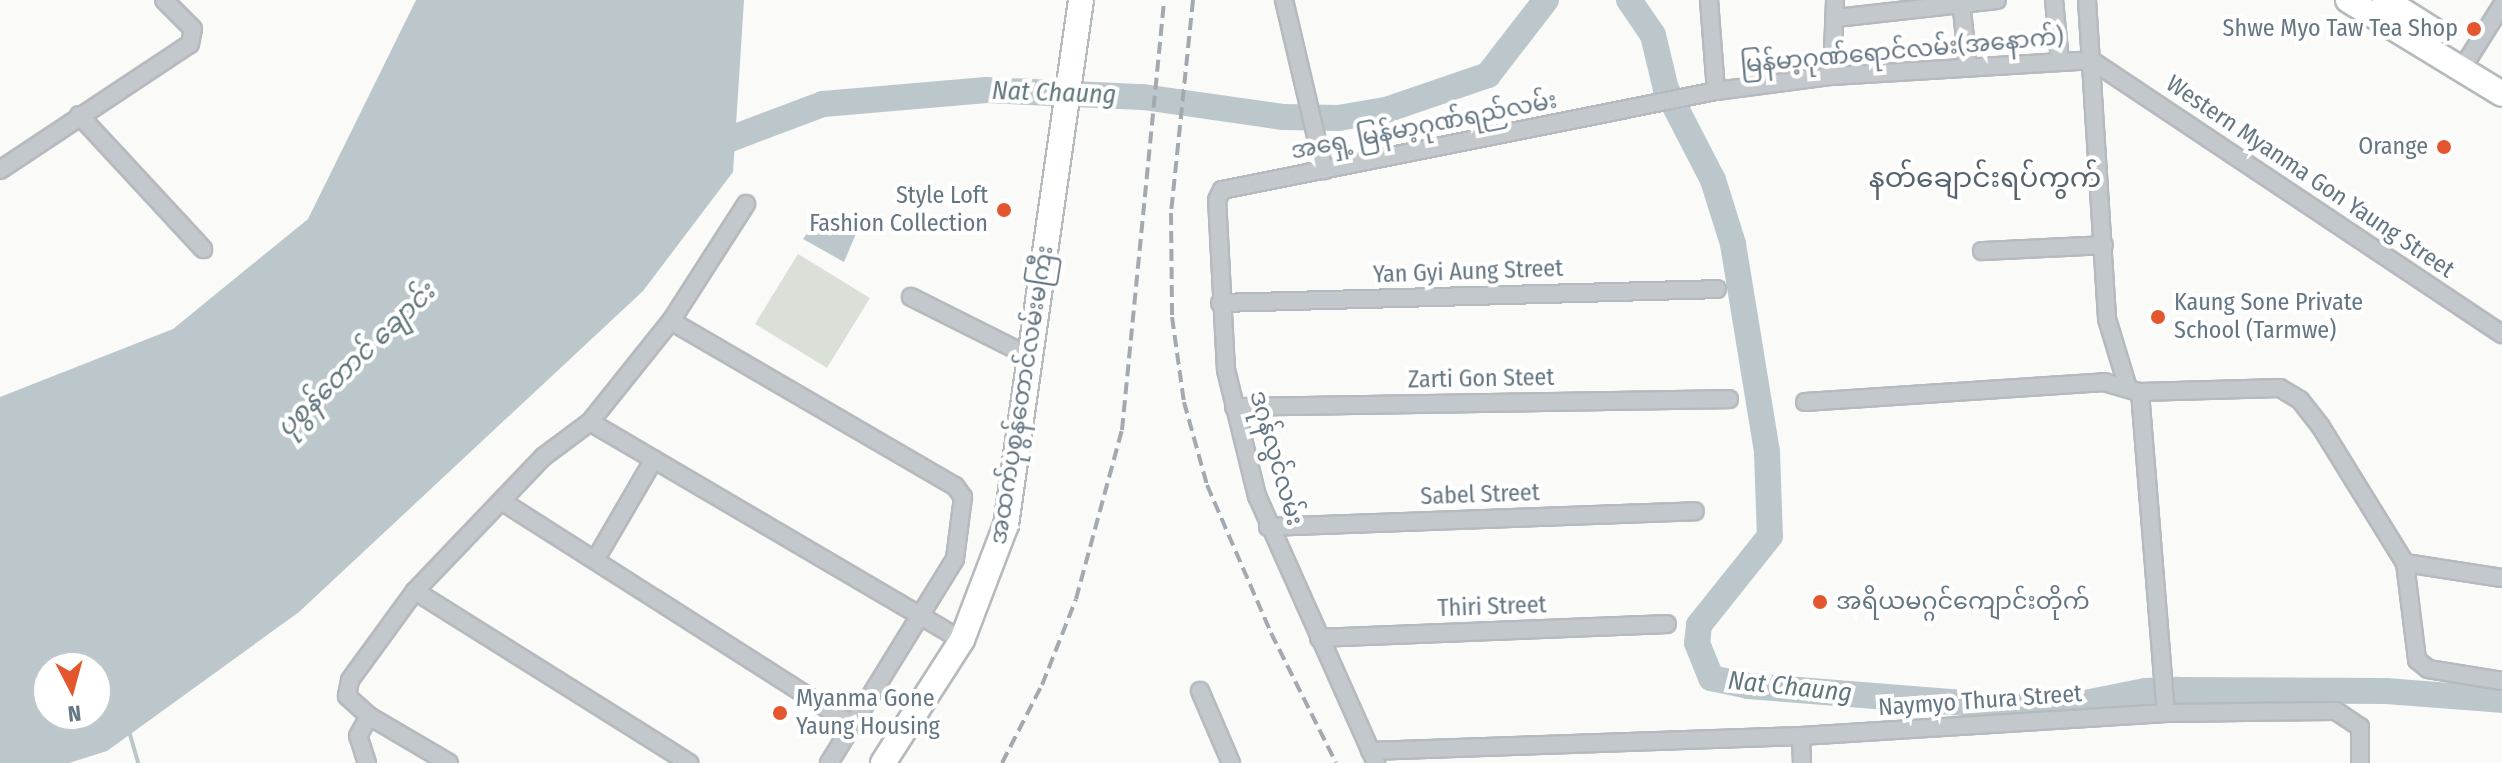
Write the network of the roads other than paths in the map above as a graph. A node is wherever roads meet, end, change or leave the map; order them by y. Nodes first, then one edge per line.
1 (164, 0) edge
2 (1081, 0) edge
3 (1284, 0) edge
4 (1709, 0) edge
5 (1835, 0) edge
6 (1997, 0) edge
7 (2054, 0) edge
8 (2087, 0) edge
9 (2348, 0) edge
10 (2385, 0) edge
11 (1961, 2) edge
12 (2502, 5) edge
13 (1836, 18) junction
14 (2091, 60) junction
15 (2467, 60) junction
16 (2060, 61) junction
17 (1968, 68) junction
18 (2502, 74) edge
19 (1832, 76) junction
20 (1716, 91) junction
21 (2502, 94) edge
22 (1688, 97) joint
23 (79, 115) junction
24 (0, 170) edge
25 (1324, 170) junction
26 (1218, 194) joint
27 (746, 204) dead end
28 (2104, 245) junction
29 (203, 249) dead end
30 (1982, 251) dead end
31 (1717, 289) dead end
32 (911, 297) dead end
33 (1220, 303) junction
34 (671, 321) junction
35 (2502, 334) edge
36 (1031, 357) junction
37 (2134, 388) junction
38 (1729, 399) dead end
39 (1805, 402) dead end
40 (1234, 407) junction
41 (590, 422) junction
42 (654, 459) junction
43 (503, 502) junction
44 (1695, 511) dead end
45 (1268, 527) junction
46 (597, 557) junction
47 (2405, 563) junction
48 (2502, 578) edge
49 (415, 591) junction
50 (920, 617) junction
51 (1667, 624) dead end
52 (1319, 638) junction
53 (962, 640) junction
54 (2502, 681) edge
55 (1200, 691) dead end
56 (2165, 708) junction
57 (369, 716) junction
58 (853, 725) junction
59 (1801, 736) junction
60 (1373, 757) edge
61 (367, 763) edge
62 (449, 763) edge
63 (689, 763) edge
64 (829, 763) edge
65 (883, 763) edge
66 (1231, 763) edge
67 (1802, 763) edge
68 (2360, 763) edge

1 - 23 street
2 - 36 main road, အထက်ပုစွန်တောင်လမ်းမကြီး
3 - 25 street
4 - 20 street
5 - 13 street
6 - 11 street
7 - 16 street
8 - 14 street
9 - 15 main road
10 - 15 main road
11 - 13 street
11 - 17 street
12 - 15 street
13 - 19 street
14 - 16 street, မြန်မာ့ဂုဏ်ရောင်လမ်း(အနောက်)
14 - 28 street
14 - 35 street, Western Myanma Gon Yaung Street
15 - 18 main road
15 - 21 main road
16 - 17 street, မြန်မာ့ဂုဏ်ရောင်လမ်း(အနောက်)
17 - 19 street, မြန်မာ့ဂုဏ်ရောင်လမ်း(အနောက်)
19 - 20 street, မြန်မာ့ဂုဏ်ရောင်လမ်း(အနောက်)
20 - 22 street, မြန်မာ့ဂုဏ်ရောင်လမ်း(အနောက်)
22 - 25 street, အရှေ့ မြန်မာ့ဂုဏ်ရည်လမ်း
23 - 24 street
23 - 29 street
25 - 26 street, အရှေ့ မြန်မာ့ဂုဏ်ရည်လမ်း
26 - 33 street, ဒဂုန်လွင်လမ်း
27 - 34 street
28 - 30 street
28 - 37 street
31 - 33 street, Yan Gyi Aung Street
32 - 36 street
33 - 40 street, ဒဂုန်လွင်လမ်း
34 - 41 street
34 - 50 street
36 - 53 main road, အထက်ပုစွန်တောင်လမ်းမကြီး
37 - 39 street
37 - 47 street
37 - 56 street
38 - 40 street, Zarti Gon Steet
40 - 45 street, ဒဂုန်လွင်လမ်း
41 - 42 street
41 - 43 street
42 - 46 street
42 - 50 street
43 - 46 street
43 - 49 street
44 - 45 street, Sabel Street
45 - 52 street, ဒဂုန်လွင်လမ်း
46 - 58 street
47 - 48 street
47 - 54 street
49 - 57 street
49 - 63 street
50 - 53 street
50 - 58 street
51 - 52 street, Thiri Street
52 - 60 street, ဒဂုန်လွင်လမ်း
53 - 65 main road, အထက်ပုစွန်တောင်လမ်းမကြီး
55 - 66 street
56 - 59 street, Naymyo Thura Street
56 - 68 street, Naymyo Thura Street
57 - 61 street
57 - 62 street
58 - 64 street
59 - 60 street, Naymyo Thura Street
59 - 67 street

